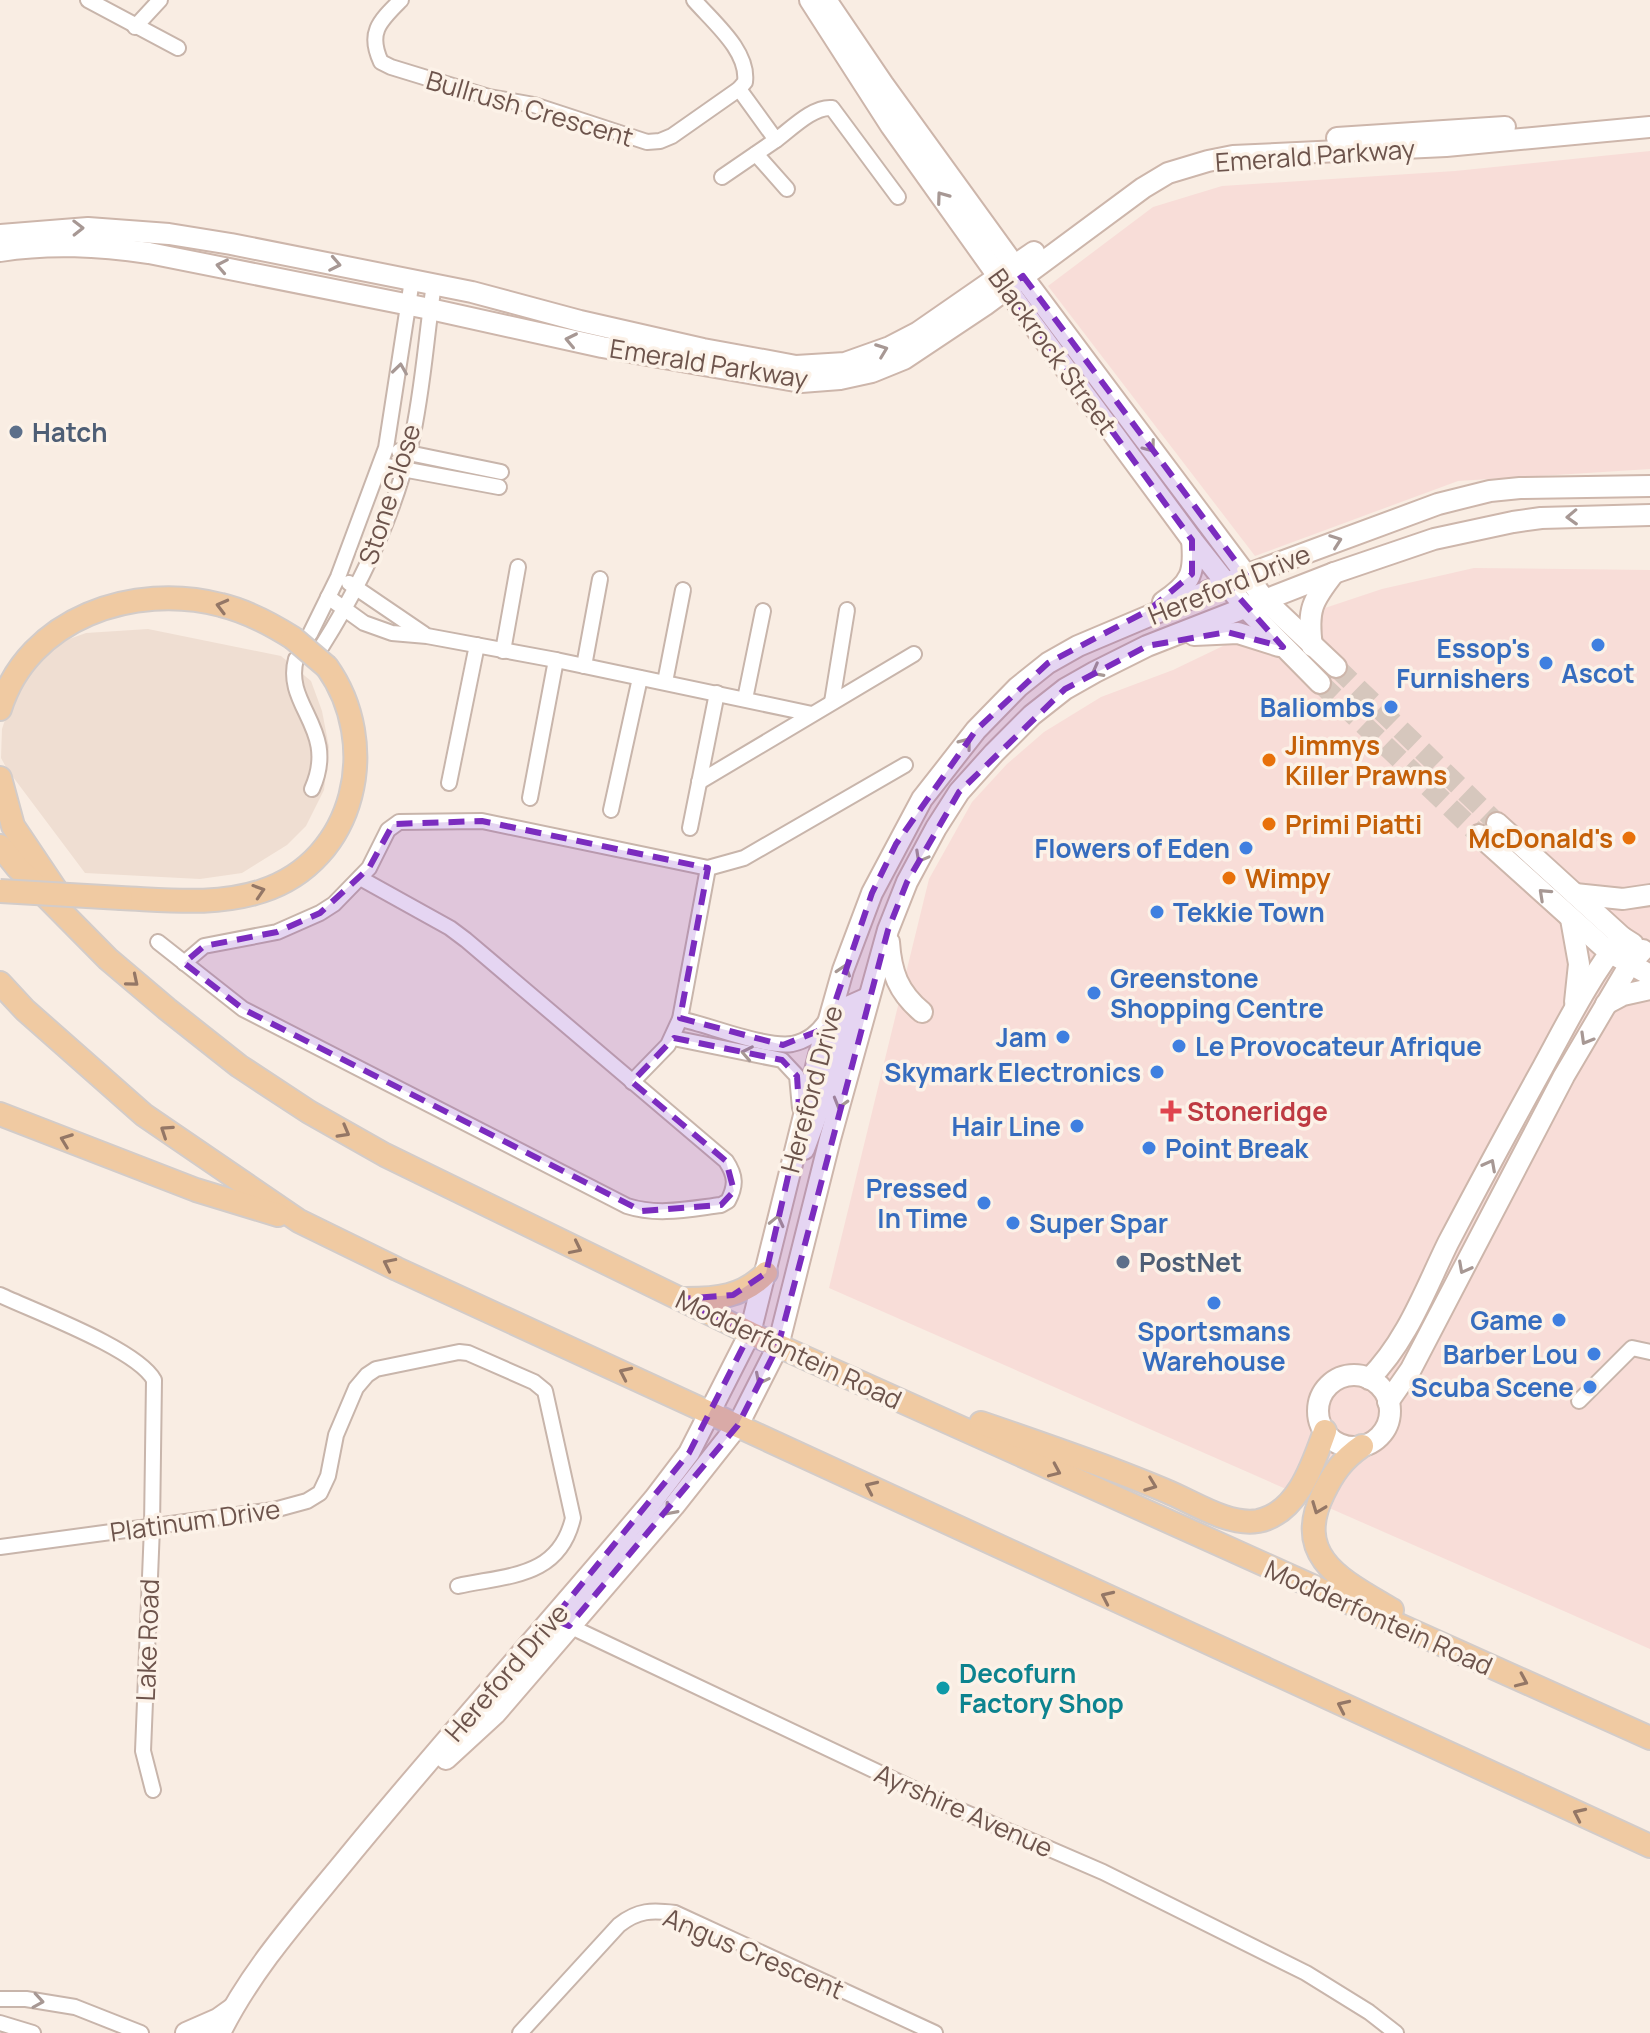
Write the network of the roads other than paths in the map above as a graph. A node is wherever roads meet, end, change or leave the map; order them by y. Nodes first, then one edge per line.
1 (88, 0) edge
2 (160, 0) edge
3 (401, 0) edge
4 (694, 0) edge
5 (810, 0) edge
6 (826, 0) edge
7 (135, 27) junction
8 (178, 48) dead end
9 (739, 89) junction
10 (1650, 119) edge
11 (1650, 127) edge
12 (776, 140) junction
13 (756, 154) junction
14 (722, 177) dead end
15 (787, 189) dead end
16 (898, 197) dead end
17 (0, 235) edge
18 (0, 251) edge
19 (1011, 276) junction
20 (412, 280) junction
21 (434, 284) junction
22 (408, 304) junction
23 (430, 309) junction
24 (386, 448) junction
25 (408, 453) junction
26 (381, 465) junction
27 (403, 469) junction
28 (1650, 486) edge
29 (1650, 515) edge
30 (1192, 540) junction
31 (518, 567) dead end
32 (1334, 573) junction
33 (1246, 575) junction
34 (338, 577) junction
35 (600, 579) dead end
36 (1226, 583) junction
37 (357, 588) junction
38 (683, 590) dead end
39 (328, 597) junction
40 (1255, 603) junction
41 (345, 610) junction
42 (847, 610) dead end
43 (763, 611) dead end
44 (1108, 633) junction
45 (427, 636) junction
46 (300, 644) junction
47 (477, 645) junction
48 (1147, 646) junction
49 (1312, 646) junction
50 (1283, 647) junction
51 (503, 651) junction
52 (914, 654) dead end
53 (556, 660) junction
54 (318, 662) junction
55 (584, 666) junction
56 (1336, 667) tunnel mouth
57 (640, 678) junction
58 (665, 682) junction
59 (1320, 683) tunnel mouth
60 (295, 690) junction
61 (717, 693) junction
62 (745, 699) junction
63 (832, 702) junction
64 (0, 709) edge
65 (812, 714) junction
66 (905, 765) dead end
67 (0, 778) edge
68 (699, 782) junction
69 (449, 783) dead end
70 (312, 789) dead end
71 (530, 798) dead end
72 (611, 810) dead end
73 (1497, 823) tunnel mouth
74 (690, 828) dead end
75 (1479, 835) tunnel mouth
76 (0, 846) edge
77 (708, 868) junction
78 (360, 878) junction
79 (0, 891) edge
80 (1575, 894) junction
81 (1650, 895) edge
82 (1571, 919) junction
83 (888, 930) junction
84 (158, 942) dead end
85 (1616, 945) junction
86 (1641, 956) edge
87 (108, 959) junction
88 (184, 963) junction
89 (1650, 975) edge
90 (0, 983) edge
91 (1650, 989) edge
92 (868, 998) junction
93 (1606, 1004) junction
94 (1574, 1010) junction
95 (922, 1012) dead end
96 (831, 1014) junction
97 (680, 1019) junction
98 (673, 1038) junction
99 (632, 1082) junction
100 (0, 1114) edge
101 (800, 1124) junction
102 (789, 1172) junction
103 (299, 1221) junction
104 (766, 1273) junction
105 (0, 1295) edge
106 (680, 1299) junction
107 (750, 1333) junction
108 (778, 1346) junction
109 (1650, 1352) edge
110 (1369, 1379) junction
111 (1579, 1401) dead end
112 (1388, 1402) junction
113 (917, 1409) junction
114 (711, 1412) junction
115 (738, 1425) junction
116 (1325, 1431) junction
117 (1362, 1446) junction
118 (152, 1527) junction
119 (0, 1547) edge
120 (458, 1586) dead end
121 (561, 1622) junction
122 (1462, 1655) junction
123 (1650, 1738) edge
124 (153, 1790) dead end
125 (1650, 1846) edge
126 (0, 1999) edge
127 (232, 2009) junction
128 (1369, 2012) junction
129 (0, 2023) edge
130 (931, 2032) edge
131 (33, 2033) edge
132 (141, 2033) edge
133 (186, 2033) edge
134 (220, 2033) edge
135 (233, 2033) edge
136 (520, 2033) edge
137 (1388, 2033) edge
138 (1396, 2033) edge

1 - 7 street
2 - 7 street
3 - 9 street, Bullrush Crescent
4 - 9 street
19 -> 5 street, Blackrock Street
6 - 19 street, Blackrock Street
7 - 8 street
9 - 12 street
10 - 19 street, Emerald Parkway
11 - 19 street, Emerald Parkway
12 - 13 street
12 - 16 street
13 - 14 street
13 - 15 street
17 -> 20 street, Emerald Parkway
22 -> 18 street, Emerald Parkway
21 -> 19 street, Emerald Parkway
19 -> 23 street, Emerald Parkway
19 - 30 street, Blackrock Street
19 -> 33 street, Blackrock Street
20 - 21 street, Emerald Parkway
20 - 22 street, Stone Close
21 - 23 street, Stone Close
22 - 23 street, Emerald Parkway
24 -> 22 street, Stone Close
23 - 25 street, Stone Close
24 - 25 street
24 - 26 street, Stone Close
25 - 27 street, Stone Close
25 - 27 street
26 - 27 street
26 - 34 street, Stone Close
27 - 37 street, Stone Close
33 -> 28 street, Hereford Drive
29 -> 32 street, Hereford Drive
30 - 36 street, Blackrock Street
30 - 44 street
31 - 51 street
32 - 40 street, Hereford Drive
32 - 49 street
33 - 36 street, Hereford Drive
33 - 40 street, Blackrock Street
34 - 37 street
34 - 39 street, Stone Close
35 - 55 street
36 - 40 street, Blackrock Street
36 - 44 street, Hereford Drive
37 - 41 street, Stone Close
37 - 45 street
38 - 58 street
39 - 41 street
39 - 46 street, Stone Close
40 - 48 street, Hereford Drive
40 - 49 street, Blackrock Street
40 - 50 street, Blackrock Street
41 - 45 street
41 - 54 street, Stone Close
42 - 63 street
43 - 62 street
96 -> 44 street, Hereford Drive
45 - 47 street
46 - 54 main road, bridge
46 - 60 street
46 -> 64 main road
47 - 51 street
47 - 69 street
48 - 50 street
48 -> 83 street, Hereford Drive
49 - 56 street, Blackrock Street
50 - 59 street, Blackrock Street
51 - 53 street
52 - 63 street
53 - 55 street
53 - 71 street
54 - 60 street, Stone Close
79 -> 54 main road, bridge
55 - 57 street
57 - 58 street
57 - 72 street
58 - 61 street
60 - 70 street
61 - 62 street
61 - 68 street
62 - 65 street
63 - 65 street
65 - 68 street
66 - 77 street
67 - 87 main road
68 - 74 street
73 - 80 street
82 -> 75 street
76 - 87 main road, Modderfontein Road
77 - 78 street
77 - 97 street
78 - 88 street
78 - 99 street
80 - 81 street
80 - 85 street
82 - 85 street
82 - 94 street
83 - 92 street, Hereford Drive
83 - 95 street
84 - 88 street
85 - 86 street
85 - 94 street
86 - 89 street
86 - 93 street
87 -> 106 main road, Modderfontein Road
88 - 99 street
103 -> 90 main road
91 - 93 street
92 - 102 street
92 -> 108 street, Hereford Drive
93 -> 112 street
110 -> 94 street
96 - 97 street
96 - 101 street, Hereford Drive
97 - 98 street
98 - 99 street
101 -> 98 street
103 -> 100 main road
101 - 102 street, Hereford Drive
104 -> 102 street, Hereford Drive
114 -> 103 main road
104 - 106 main road
104 - 107 street, Hereford Drive
105 - 118 street, Lake Road
106 - 107 main road, Modderfontein Road
107 - 108 main road, Modderfontein Road
107 - 114 street, Hereford Drive
108 - 113 main road, Modderfontein Road
108 -> 115 street, Hereford Drive
109 - 111 street
110 - 112 street
110 - 116 street
112 - 117 street
113 -> 116 main road
113 -> 122 main road, Modderfontein Road
114 - 115 main road
114 - 121 street, Hereford Drive
115 -> 121 street, Hereford Drive
125 -> 115 main road
116 - 117 street
117 -> 122 main road
118 - 119 street, Platinum Drive
118 - 120 street, Platinum Drive
118 - 124 street, Lake Road
121 - 127 street, Hereford Drive
121 - 128 street, Ayrshire Avenue
121 - 135 street, Hereford Drive
122 -> 123 main road, Modderfontein Road
126 -> 132 street
127 - 133 street
127 - 134 street, Hereford Drive
128 - 137 street, Ayrshire Avenue
128 - 138 street, Ayrshire Avenue
129 - 131 street
130 - 136 street, Angus Crescent

